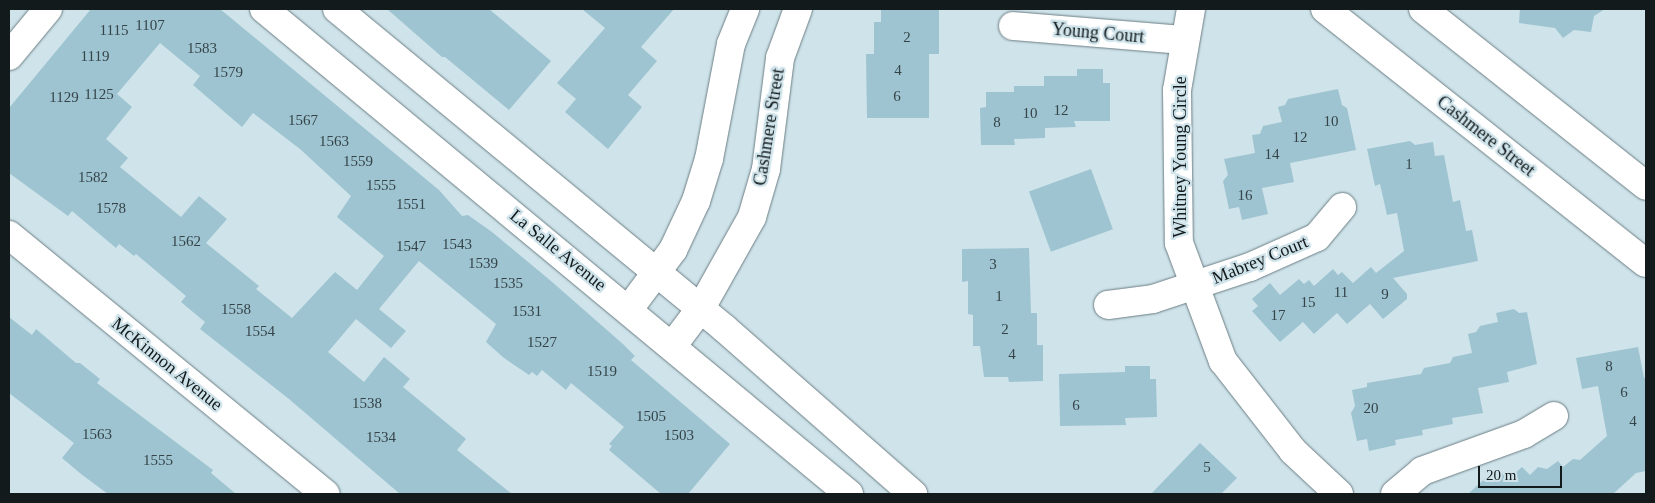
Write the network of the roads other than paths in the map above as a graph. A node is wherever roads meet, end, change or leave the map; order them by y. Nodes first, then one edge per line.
1 (48, 9) edge
2 (264, 9) edge
3 (337, 9) edge
4 (744, 9) edge
5 (798, 9) edge
6 (1192, 9) edge
7 (1325, 9) edge
8 (1423, 9) edge
9 (1013, 26) dead end
10 (1184, 40) junction
11 (9, 56) edge
12 (1646, 186) edge
13 (1342, 207) dead end
14 (9, 235) edge
15 (1646, 263) edge
16 (658, 272) junction
17 (1195, 285) junction
18 (1108, 305) dead end
19 (701, 308) junction
20 (629, 309) junction
21 (672, 345) junction
22 (1554, 416) dead end
23 (325, 494) edge
24 (849, 494) edge
25 (913, 494) edge
26 (1339, 494) edge
27 (1395, 494) edge

1 - 11 street
2 - 20 street, La Salle Avenue
3 - 16 street
4 - 16 street
5 - 19 street, Cashmere Street
6 - 10 street, Whitney Young Circle
7 - 15 street, Cashmere Street
8 - 12 street
9 - 10 street, Young Court
10 - 17 street, Whitney Young Circle
13 - 17 street, Mabrey Court
14 - 23 street, McKinnon Avenue
16 - 19 street
16 - 20 street
17 - 18 street, Mabrey Court
17 - 26 street, Whitney Young Circle
19 - 21 street, Cashmere Street
19 - 25 street
20 - 21 street, La Salle Avenue
21 - 24 street, La Salle Avenue
22 - 27 street

